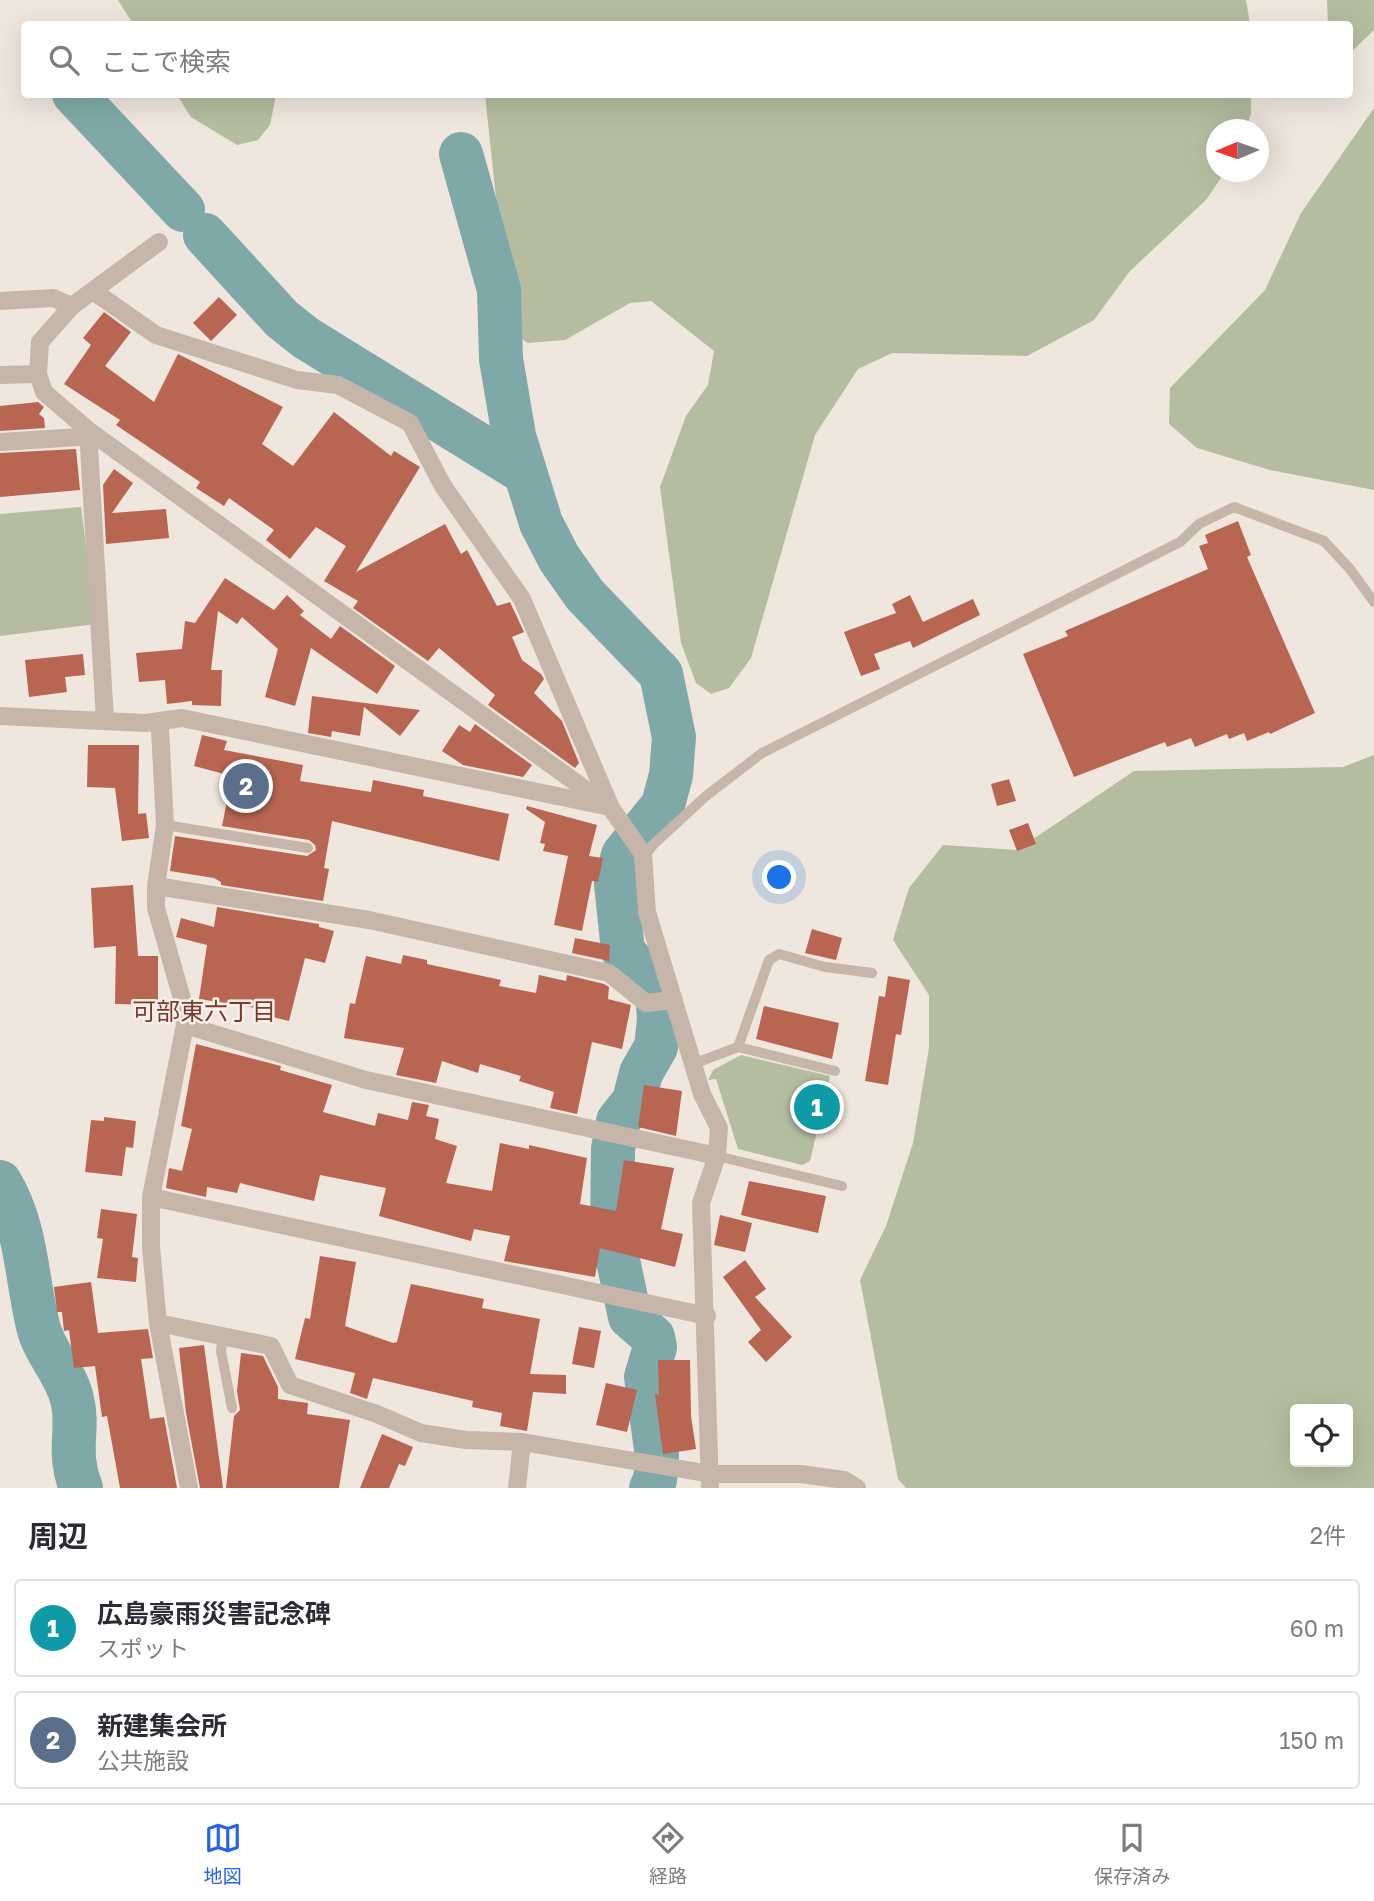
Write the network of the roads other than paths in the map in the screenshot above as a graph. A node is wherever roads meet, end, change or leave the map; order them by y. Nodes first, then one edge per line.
1 (159, 242) dead end
2 (93, 291) junction
3 (0, 301) edge
4 (72, 306) junction
5 (38, 374) junction
6 (0, 375) edge
7 (88, 430) junction
8 (0, 442) edge
9 (1374, 602) edge
10 (0, 716) edge
11 (104, 720) junction
12 (155, 722) junction
13 (611, 808) junction
14 (164, 825) junction
15 (637, 846) junction
16 (308, 848) dead end
17 (156, 886) junction
18 (872, 973) dead end
19 (662, 1001) junction
20 (185, 1025) junction
21 (738, 1047) junction
22 (693, 1064) junction
23 (835, 1071) dead end
24 (717, 1156) junction
25 (842, 1186) dead end
26 (151, 1197) junction
27 (707, 1316) junction
28 (158, 1323) junction
29 (223, 1336) junction
30 (232, 1408) dead end
31 (522, 1442) junction
32 (711, 1481) edge
33 (190, 1488) edge
34 (517, 1488) edge
35 (857, 1488) edge

1 - 2 street
2 - 4 street
2 - 13 street
3 - 4 street
4 - 5 street
5 - 6 street
5 - 7 street
7 - 8 street
7 - 11 street
7 - 13 street
9 - 15 lane
10 - 11 street
11 - 12 street
12 - 13 street
12 - 14 street
13 - 15 street
14 - 16 lane
14 - 17 street
15 - 19 street
17 - 19 street
17 - 20 street
18 - 21 lane
19 - 22 street
20 - 24 street
20 - 26 street
21 - 22 lane
21 - 23 lane
22 - 24 street
24 - 25 lane
24 - 27 street
26 - 27 street
26 - 28 street
27 - 32 street
28 - 29 street
28 - 33 street
29 - 30 lane
29 - 31 street
31 - 32 street
31 - 34 street
32 - 35 street

